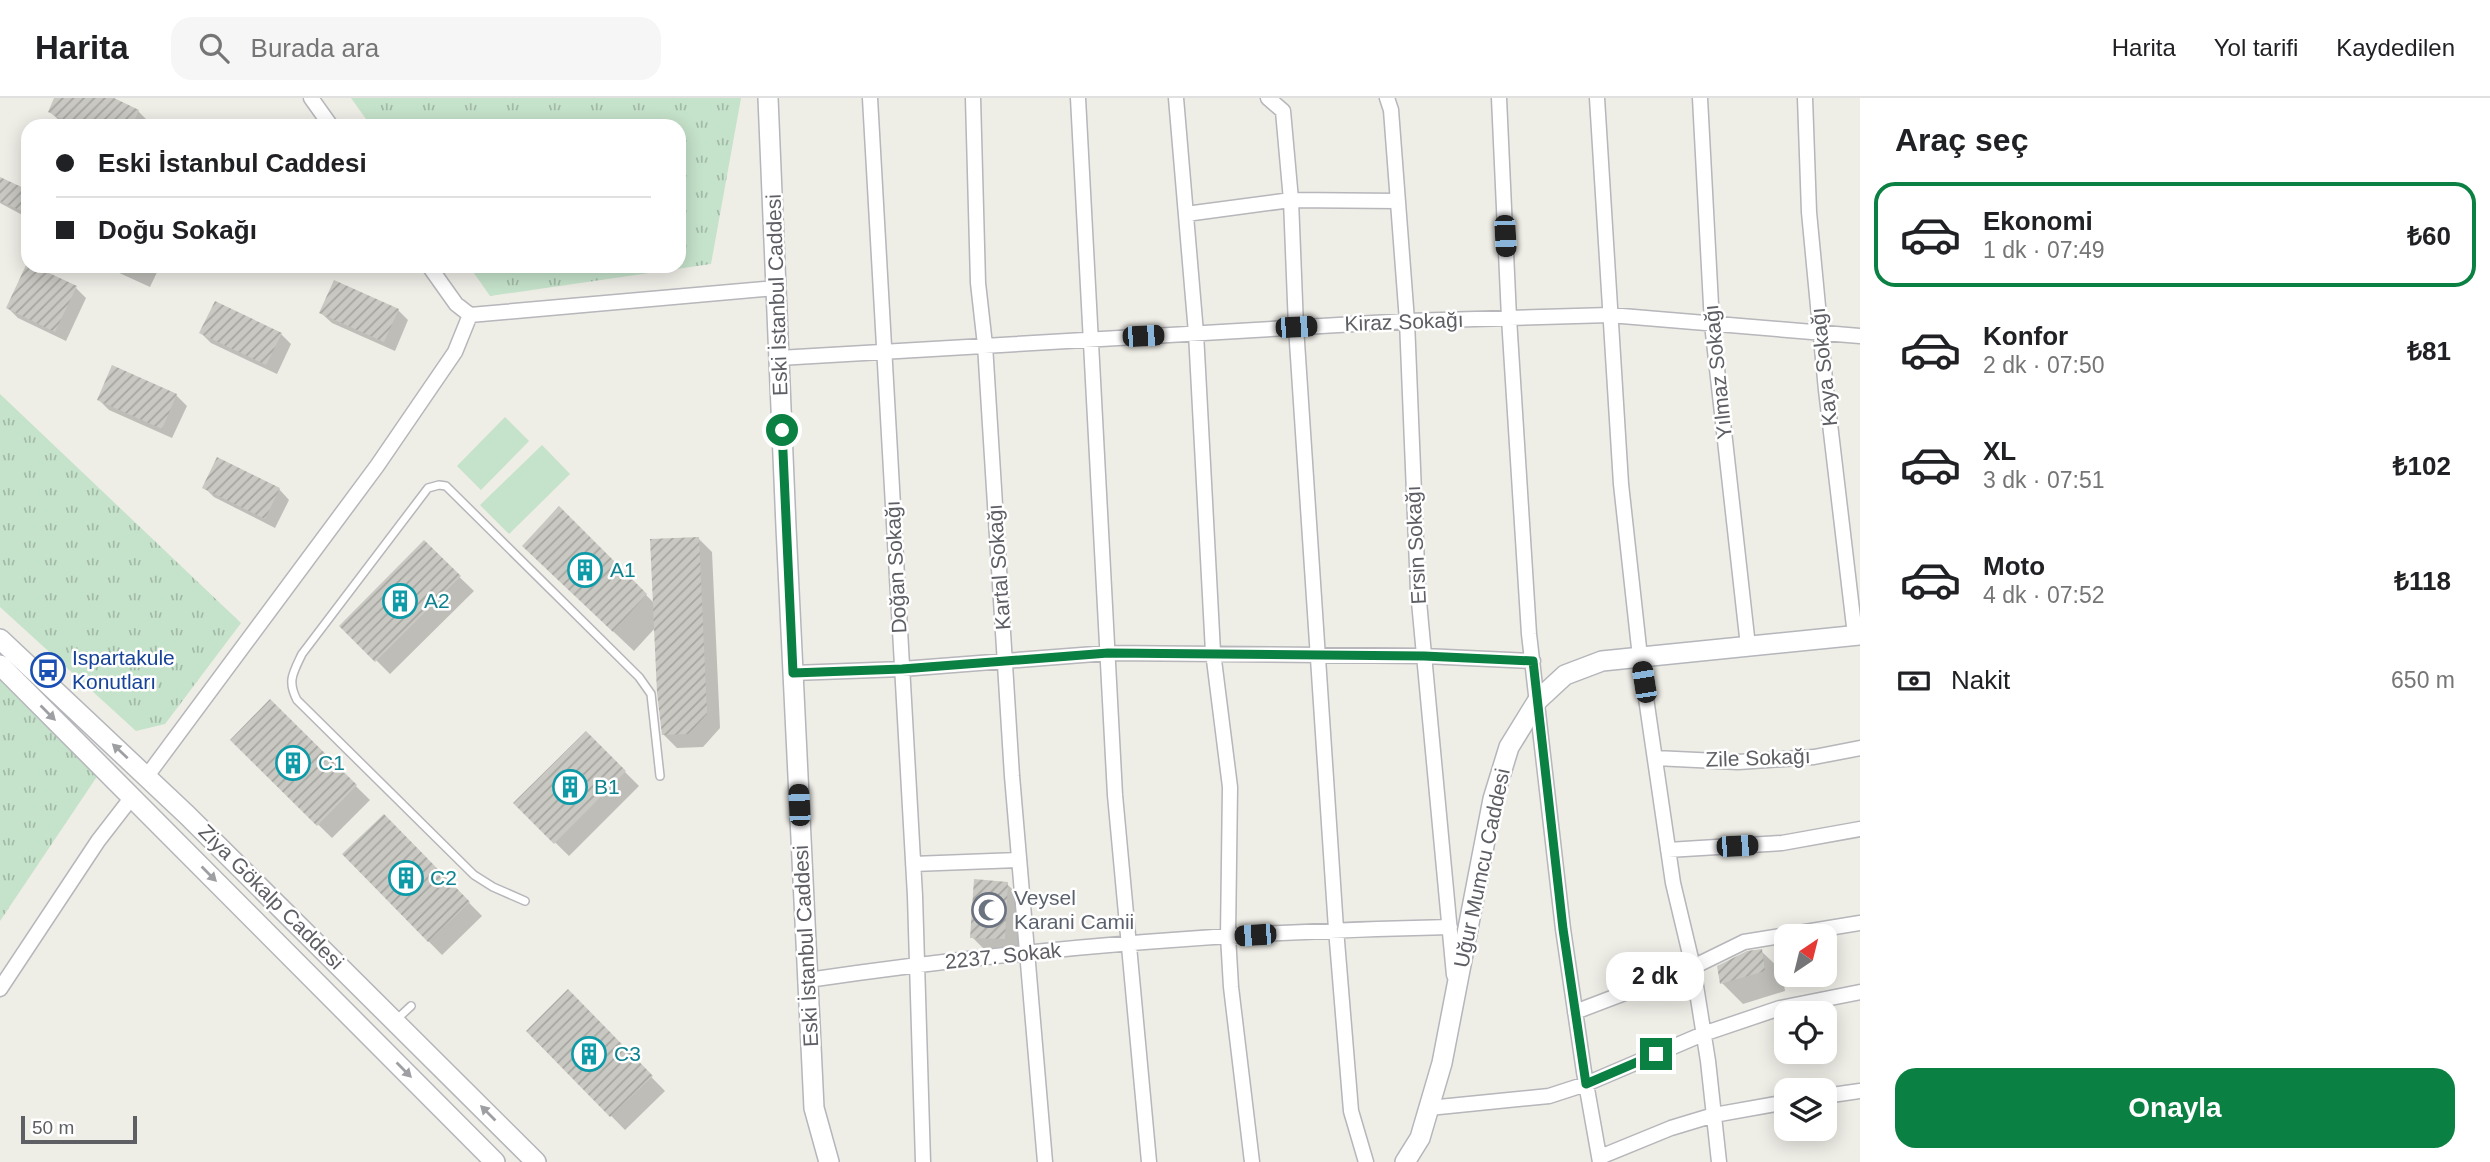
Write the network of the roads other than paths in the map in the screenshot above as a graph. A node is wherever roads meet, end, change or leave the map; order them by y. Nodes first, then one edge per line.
1 (311, 98) edge
2 (768, 98) edge
3 (870, 98) edge
4 (974, 98) edge
5 (1078, 98) edge
6 (1176, 98) edge
7 (1268, 98) edge
8 (1387, 98) edge
9 (1499, 98) edge
10 (1597, 98) edge
11 (1700, 98) edge
12 (1805, 98) edge
13 (326, 119) edge
14 (1292, 200) junction
15 (1398, 201) junction
16 (1186, 214) junction
17 (434, 273) edge
18 (776, 288) junction
19 (470, 315) junction
20 (1610, 315) junction
21 (1508, 318) junction
22 (1407, 321) junction
23 (1712, 324) junction
24 (1296, 327) junction
25 (1196, 332) junction
26 (1821, 333) junction
27 (1860, 336) edge
28 (1090, 339) junction
29 (985, 345) junction
30 (883, 351) junction
31 (779, 358) junction
32 (1857, 635) edge
33 (0, 639) edge
34 (1748, 646) junction
35 (1213, 652) junction
36 (1108, 653) junction
37 (1316, 654) junction
38 (1424, 656) junction
39 (1640, 657) junction
40 (1533, 661) junction
41 (1005, 662) junction
42 (0, 665) edge
43 (902, 669) junction
44 (793, 673) junction
45 (1538, 700) junction
46 (1860, 748) edge
47 (1655, 758) junction
48 (148, 776) junction
49 (660, 776) dead end
50 (132, 797) junction
51 (1860, 829) edge
52 (1668, 850) junction
53 (1019, 860) junction
54 (913, 864) junction
55 (525, 901) dead end
56 (1860, 923) edge
57 (1450, 927) junction
58 (1335, 929) junction
59 (1228, 936) junction
60 (1129, 943) junction
61 (1027, 953) junction
62 (918, 964) junction
63 (1693, 967) junction
64 (808, 980) junction
65 (0, 989) edge
66 (1456, 992) junction
67 (1860, 992) edge
68 (411, 1006) dead end
69 (1575, 1012) junction
70 (396, 1021) junction
71 (1703, 1034) junction
72 (375, 1041) junction
73 (1586, 1084) junction
74 (1860, 1091) edge
75 (1837, 1094) edge
76 (1774, 1104) edge
77 (1429, 1108) junction
78 (1714, 1115) junction
79 (1600, 1159) edge
80 (495, 1162) edge
81 (536, 1162) edge
82 (829, 1162) edge
83 (923, 1162) edge
84 (1045, 1162) edge
85 (1149, 1162) edge
86 (1252, 1162) edge
87 (1366, 1162) edge
88 (1405, 1162) edge
89 (1719, 1162) edge

1 - 13 street
2 - 18 street, Eski İstanbul Caddesi
3 - 30 street, Doğan Sokağı
4 - 29 street, Kartal Sokağı
5 - 28 street
6 - 16 street
7 - 14 street
8 - 15 street, Ersin Sokağı
9 - 21 street
10 - 20 street
11 - 23 street, Yılmaz Sokağı
12 - 26 street, Kaya Sokağı
14 - 15 street
14 - 16 street
14 - 24 street
15 - 22 street, Ersin Sokağı
16 - 25 street
17 - 19 street
18 - 19 street
18 - 31 street, Eski İstanbul Caddesi
19 - 48 street
20 - 21 street, Kiraz Sokağı
20 - 23 street, Kiraz Sokağı
20 - 39 street
21 - 22 street, Kiraz Sokağı
21 - 40 street
22 - 24 street, Kiraz Sokağı
22 - 38 street, Ersin Sokağı
23 - 26 street, Kiraz Sokağı
23 - 34 street, Yılmaz Sokağı
24 - 25 street, Kiraz Sokağı
24 - 37 street
25 - 28 street, Kiraz Sokağı
25 - 35 street
26 - 27 street, Kiraz Sokağı
26 - 32 street, Kaya Sokağı
28 - 29 street, Kiraz Sokağı
28 - 36 street
29 - 30 street, Kiraz Sokağı
29 - 41 street, Kartal Sokağı
30 - 31 street, Kiraz Sokağı
30 - 43 street, Doğan Sokağı
31 - 44 street, Eski İstanbul Caddesi
32 - 34 street, Uğur Mumcu Caddesi
48 -> 33 street, Ziya Gökalp Caddesi
34 - 39 street, Uğur Mumcu Caddesi
35 - 36 street
35 - 37 street
35 - 59 street
36 - 41 street
36 - 60 street
37 - 38 street
37 - 58 street
38 - 40 street
38 - 57 street, Ersin Sokağı
39 - 45 street, Uğur Mumcu Caddesi
39 - 47 street
40 - 45 street
41 - 43 street
41 - 53 street, Kartal Sokağı
42 -> 50 street, Ziya Gökalp Caddesi
43 - 44 street
43 - 54 street, Doğan Sokağı
44 - 64 street, Eski İstanbul Caddesi
45 - 66 street, Uğur Mumcu Caddesi
45 - 69 street
46 - 47 street, Zile Sokağı
47 - 52 street
48 - 50 street
48 - 70 street, Ziya Gökalp Caddesi
49 - 55 lane
50 - 65 street
50 -> 72 street, Ziya Gökalp Caddesi
51 - 52 street
52 - 63 street
53 - 54 street
53 - 61 street, Kartal Sokağı
54 - 62 street, Doğan Sokağı
56 - 63 street
57 - 58 street, 2237. Sokak
57 - 66 street, Ersin Sokağı
58 - 59 street, 2237. Sokak
58 - 87 street
59 - 60 street, 2237. Sokak
59 - 86 street
60 - 61 street, 2237. Sokak
60 - 85 street
61 - 62 street, 2237. Sokak
61 - 84 street, Kartal Sokağı
62 - 64 street, 2237. Sokak
62 - 83 street, Doğan Sokağı
63 - 69 street
63 - 71 street
64 - 82 street, Eski İstanbul Caddesi
66 - 77 street, Uğur Mumcu Caddesi
67 - 71 street
68 - 70 lane
69 - 73 street
70 - 72 street
81 -> 70 street, Ziya Gökalp Caddesi
71 - 73 street
71 - 78 street
72 -> 80 street, Ziya Gökalp Caddesi
73 - 77 street
73 - 79 street
74 - 75 street
76 - 78 street
77 - 88 street, Uğur Mumcu Caddesi
78 - 79 street
78 - 89 street

